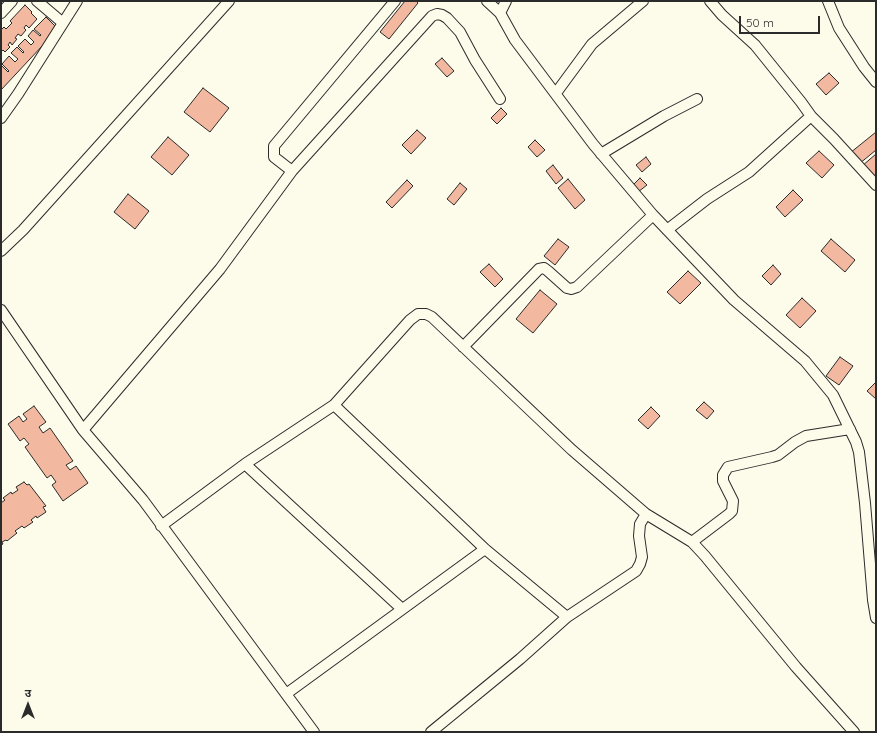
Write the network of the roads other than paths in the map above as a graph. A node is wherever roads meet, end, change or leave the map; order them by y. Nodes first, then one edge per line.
1 (12, 1) edge
2 (37, 1) edge
3 (77, 1) edge
4 (229, 1) edge
5 (396, 1) edge
6 (487, 1) edge
7 (506, 1) edge
8 (643, 1) edge
9 (710, 1) edge
10 (828, 1) edge
11 (1, 13) edge
12 (500, 14) junction
13 (63, 23) junction
14 (876, 82) edge
15 (556, 93) junction
16 (500, 98) dead end
17 (697, 99) dead end
18 (811, 116) junction
19 (1, 118) edge
20 (601, 154) junction
21 (292, 171) junction
22 (876, 185) edge
23 (653, 215) junction
24 (667, 230) junction
25 (1, 251) edge
26 (1, 310) edge
27 (463, 347) junction
28 (334, 405) junction
29 (850, 429) junction
30 (83, 430) junction
31 (245, 464) junction
32 (646, 514) junction
33 (161, 526) junction
34 (692, 542) junction
35 (485, 549) junction
36 (402, 609) junction
37 (567, 617) junction
38 (876, 618) edge
39 (286, 694) junction
40 (314, 732) edge
41 (431, 732) edge
42 (854, 732) edge

1 - 11 street
2 - 13 street
3 - 13 street
4 - 25 street
5 - 21 street
6 - 12 street
7 - 12 street
8 - 15 street
9 - 18 street
10 - 14 street
12 - 15 street
13 - 19 street
15 - 20 street
16 - 21 street
17 - 20 street
18 - 22 street
18 - 24 street
20 - 23 street
21 - 30 street
23 - 24 street
23 - 27 street
24 - 29 street
26 - 30 street
27 - 28 street
27 - 32 street
28 - 31 street
28 - 35 street
29 - 34 street
29 - 38 street
30 - 33 street
31 - 33 street
31 - 36 street
32 - 34 street
32 - 37 street
33 - 39 street
34 - 42 street
35 - 36 street
35 - 37 street
36 - 39 street
37 - 41 street
39 - 40 street

